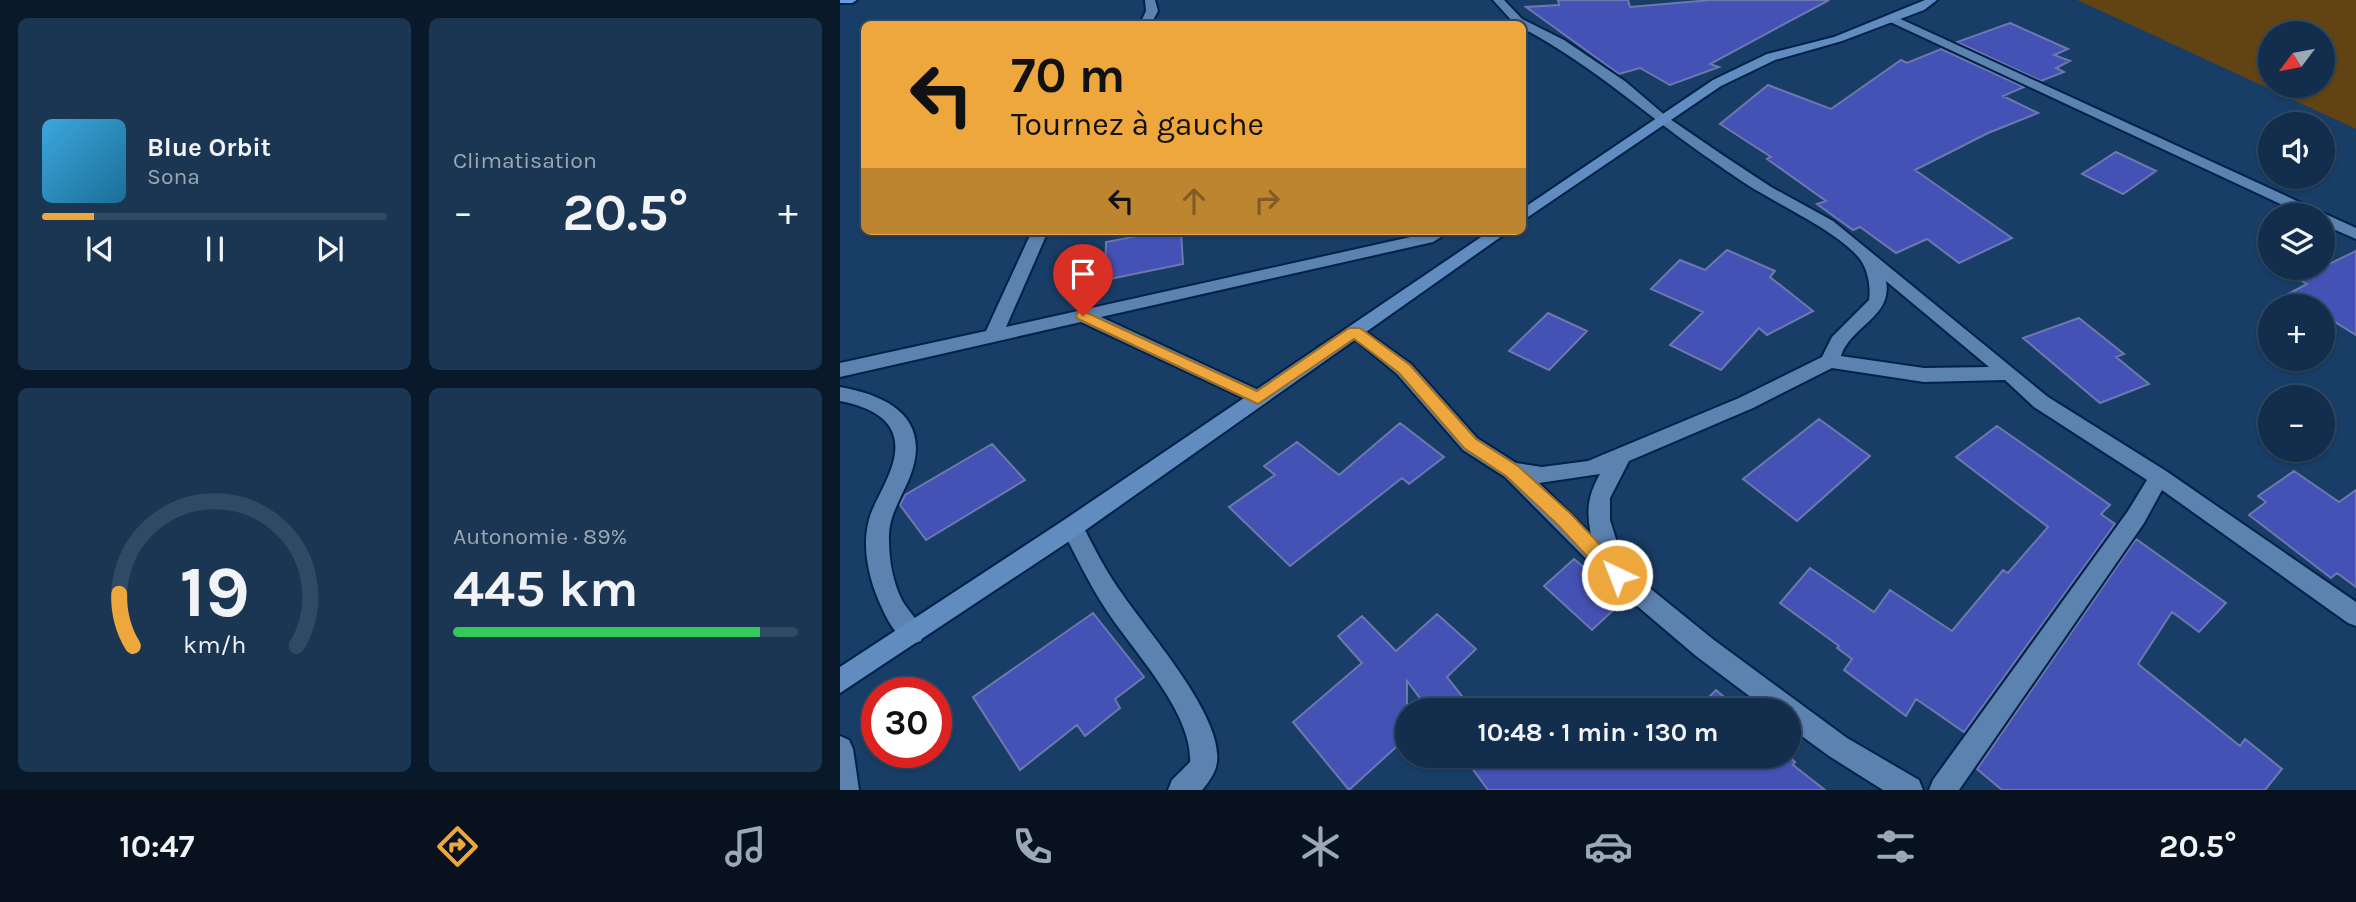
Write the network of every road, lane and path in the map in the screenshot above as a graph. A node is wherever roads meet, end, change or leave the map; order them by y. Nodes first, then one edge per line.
1 (840, 0) edge
2 (847, 0) edge
3 (852, 0) edge
4 (1150, 0) edge
5 (1498, 0) edge
6 (1932, 0) edge
7 (1899, 1) edge
8 (1890, 18) junction
9 (1147, 21) edge
10 (1520, 21) edge
11 (1526, 25) edge
12 (1662, 120) junction
13 (2290, 203) edge
14 (1526, 213) edge
15 (2335, 224) edge
16 (2356, 234) edge
17 (1038, 235) edge
18 (1495, 235) edge
19 (1433, 237) dead end
20 (1863, 252) junction
21 (1083, 316) junction
22 (1354, 332) junction
23 (993, 336) junction
24 (1830, 361) junction
25 (840, 370) edge
26 (2009, 373) junction
27 (840, 394) edge
28 (1258, 398) junction
29 (1623, 454) junction
30 (1512, 471) junction
31 (2159, 477) junction
32 (1072, 527) junction
33 (1617, 575) junction
34 (2356, 615) edge
35 (912, 633) junction
36 (840, 681) edge
37 (840, 749) edge
38 (845, 790) edge
39 (1182, 790) edge
40 (1909, 790) edge
41 (1943, 790) edge

1 - 2 highway
2 - 3 highway
4 - 9 street
5 - 10 street
6 - 8 main road
7 - 8 main road
8 - 12 main road
8 - 13 street
11 - 12 street
12 - 14 main road
12 - 20 street
15 - 16 street
17 - 23 street
18 - 22 main road
19 - 21 street
20 - 24 street
20 - 26 street
21 - 23 street
21 - 28 street
22 - 28 main road
22 - 30 street
23 - 25 street
24 - 26 street
24 - 29 street
26 - 31 street
27 - 35 street
28 - 32 main road
29 - 30 street
29 - 33 street
30 - 33 street
31 - 34 street
31 - 41 street
32 - 35 main road
32 - 39 street
33 - 40 street
35 - 36 main road
37 - 38 street

